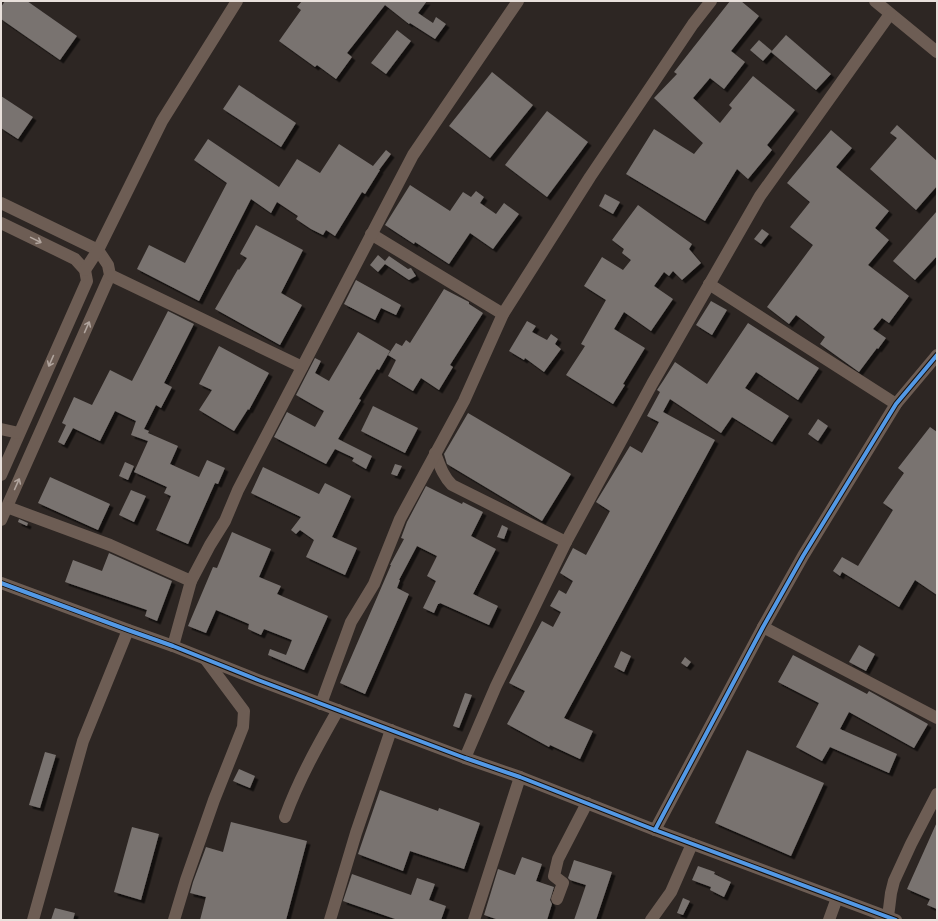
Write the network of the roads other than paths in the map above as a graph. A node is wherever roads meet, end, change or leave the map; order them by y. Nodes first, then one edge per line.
1 (237, 1) edge
2 (518, 1) edge
3 (711, 1) edge
4 (875, 1) edge
5 (890, 14) junction
6 (937, 52) edge
7 (1, 203) edge
8 (1, 222) edge
9 (371, 234) junction
10 (98, 250) junction
11 (85, 270) junction
12 (110, 275) junction
13 (709, 284) junction
14 (503, 314) junction
15 (63, 335) junction
16 (80, 342) junction
17 (937, 355) edge
18 (302, 367) junction
19 (896, 404) junction
20 (1, 429) edge
21 (19, 433) junction
22 (435, 453) junction
23 (1, 475) edge
24 (7, 507) junction
25 (1, 520) edge
26 (566, 542) junction
27 (191, 581) junction
28 (1, 582) edge
29 (763, 627) junction
30 (128, 630) junction
31 (173, 646) junction
32 (206, 660) junction
33 (321, 704) junction
34 (338, 710) junction
35 (937, 718) edge
36 (392, 730) junction
37 (465, 758) junction
38 (520, 777) junction
39 (937, 794) edge
40 (587, 804) junction
41 (285, 816) dead end
42 (655, 830) junction
43 (692, 844) junction
44 (837, 898) junction
45 (557, 899) dead end
46 (892, 918) edge
47 (33, 920) edge
48 (174, 920) edge
49 (330, 920) edge
50 (474, 920) edge
51 (651, 920) edge
52 (828, 920) edge

1 - 10 street
2 - 9 street
3 - 14 street
4 - 5 street
5 - 6 street
5 - 13 street
7 - 10 street
8 -> 11 street
9 - 14 street
9 - 18 street
10 - 11 street
10 - 12 street
11 - 15 street
16 -> 12 street
12 - 18 street
13 - 19 street
13 - 26 street
14 - 22 street
15 - 16 street
15 -> 21 street
24 -> 16 street
17 - 19 street
18 - 27 street
19 - 29 street
20 - 21 street
21 - 23 street
22 - 26 street
22 - 33 street
24 - 25 street
24 - 27 street
26 - 37 street
27 - 31 street
28 - 30 street
29 - 35 street
29 - 42 street
30 - 31 street
30 - 47 street
31 - 32 street
32 - 33 street
32 - 48 street
33 - 34 street
34 - 36 street
34 - 41 street
36 - 37 street
36 - 49 street
37 - 38 street
38 - 40 street
38 - 50 street
39 - 46 street
40 - 42 street
40 - 45 street
42 - 43 street
43 - 44 street
43 - 51 street
44 - 46 street
44 - 52 street

